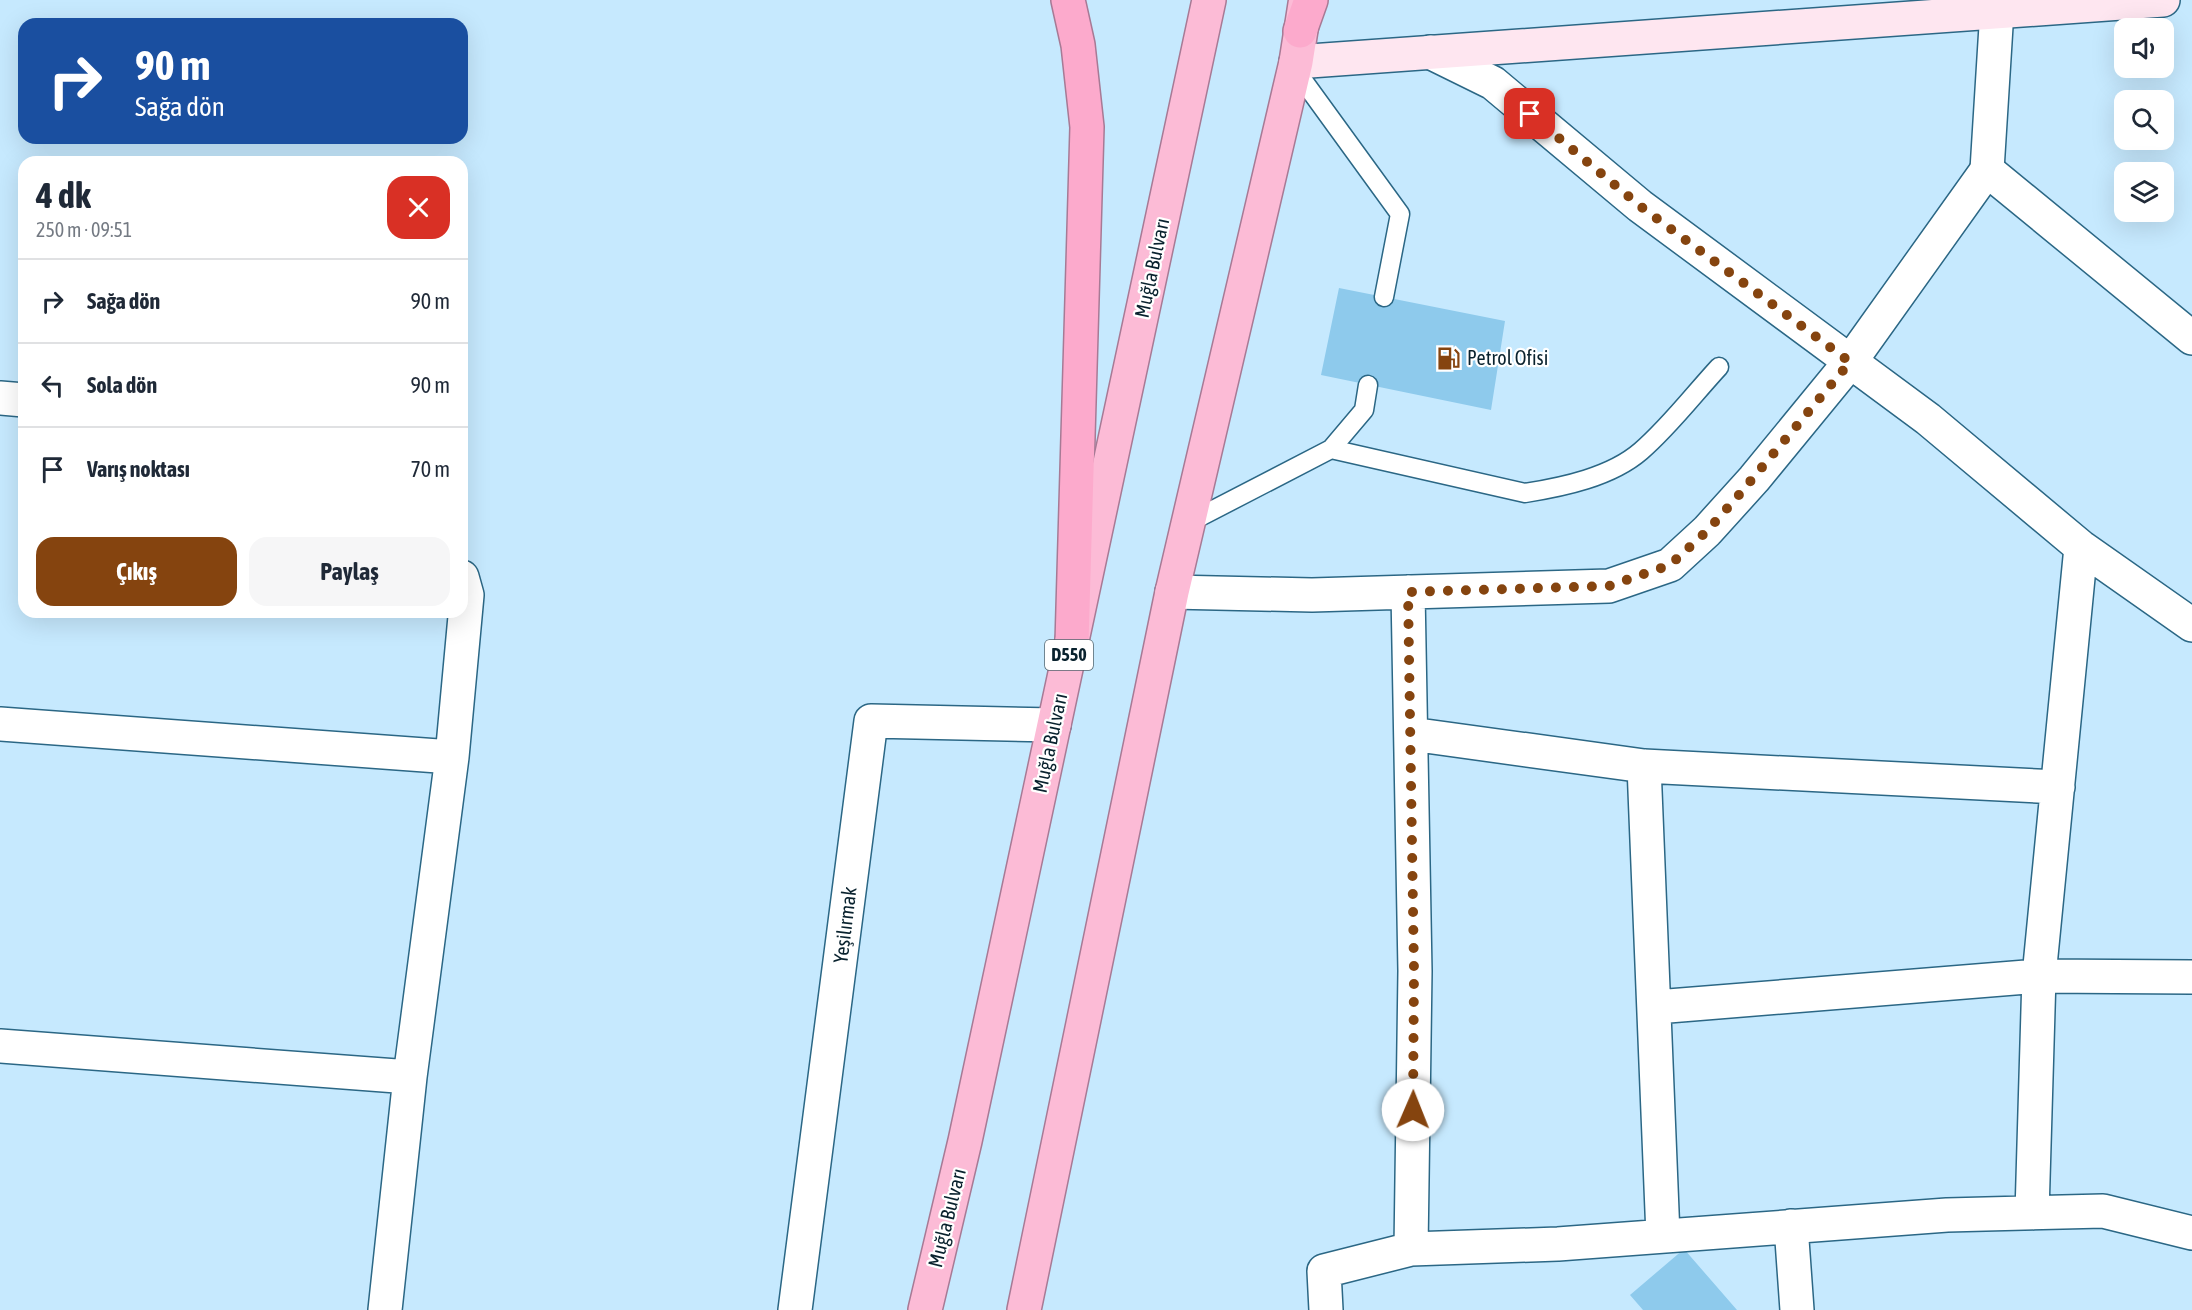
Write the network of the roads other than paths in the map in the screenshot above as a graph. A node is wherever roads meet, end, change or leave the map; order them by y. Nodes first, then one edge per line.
1 (1068, 0) edge
2 (1209, 0) edge
3 (1311, 0) edge
4 (2163, 0) edge
5 (1997, 10) junction
6 (1299, 40) edge
7 (1430, 52) junction
8 (1987, 170) junction
9 (1384, 297) dead end
10 (2192, 338) edge
11 (1850, 362) junction
12 (1719, 367) dead end
13 (1368, 385) dead end
14 (0, 398) edge
15 (18, 400) edge
16 (1331, 449) junction
17 (1188, 523) junction
18 (2080, 546) junction
19 (1172, 592) junction
20 (1408, 592) junction
21 (465, 618) edge
22 (2192, 625) edge
23 (1072, 643) junction
24 (0, 724) edge
25 (1054, 725) junction
26 (1410, 734) junction
27 (452, 757) junction
28 (1644, 766) junction
29 (2058, 787) junction
30 (2039, 976) junction
31 (2192, 976) edge
32 (1656, 1007) junction
33 (0, 1046) edge
34 (410, 1077) junction
35 (2032, 1213) junction
36 (1791, 1226) junction
37 (2192, 1233) edge
38 (1664, 1236) junction
39 (1411, 1249) junction
40 (386, 1310) edge
41 (795, 1310) edge
42 (925, 1310) edge
43 (1024, 1310) edge
44 (1326, 1310) edge
45 (1797, 1310) edge

1 - 23 highway
2 - 23 highway, Muğla Bulvarı / D550
3 - 6 highway
4 - 5 main road
5 - 7 main road
5 - 8 street
6 - 7 main road
6 - 9 lane
6 - 17 highway
7 - 11 street
8 - 10 street
8 - 11 street
11 - 18 street
11 - 20 street
12 - 16 lane
13 - 16 lane
14 - 15 street
16 - 17 lane
17 - 19 highway
18 - 22 street
18 - 29 street
19 - 20 street
19 - 43 highway
20 - 26 street
21 - 27 street
23 - 25 highway, Muğla Bulvarı / D550
24 - 27 street
25 - 41 street, Yeşilırmak
25 - 42 highway, Muğla Bulvarı / D550
26 - 28 street
26 - 39 street
27 - 34 street
28 - 29 street
28 - 32 street
29 - 30 street
30 - 31 street
30 - 32 street
30 - 35 street
32 - 38 street
33 - 34 street
34 - 40 street
35 - 36 street
35 - 37 street
36 - 38 street
36 - 45 street
38 - 39 street
39 - 44 street

